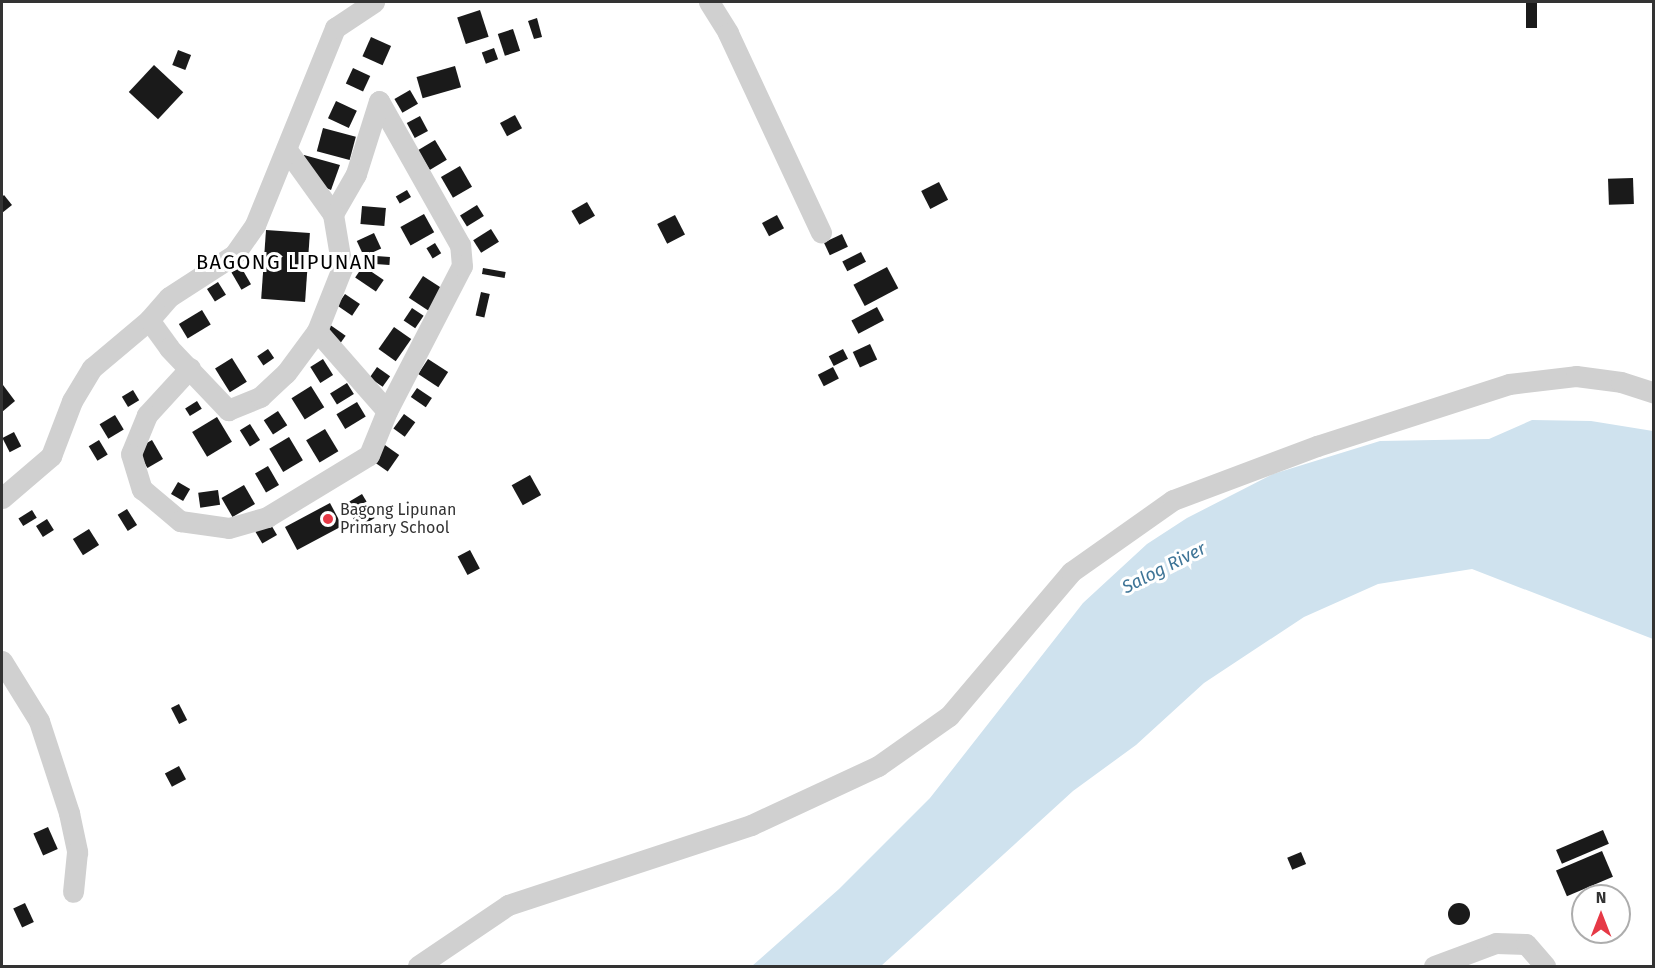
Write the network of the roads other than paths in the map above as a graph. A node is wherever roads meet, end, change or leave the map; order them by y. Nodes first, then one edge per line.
1 (374, 2) edge
2 (709, 2) edge
3 (287, 150) junction
4 (333, 214) junction
5 (821, 232) dead end
6 (149, 320) junction
7 (317, 331) junction
8 (190, 368) junction
9 (1653, 393) edge
10 (387, 411) junction
11 (2, 498) edge
12 (2, 661) edge
13 (73, 892) dead end
14 (418, 966) edge
15 (1434, 966) edge
16 (1545, 966) edge

1 - 3 street
2 - 5 street
3 - 4 street
3 - 6 street
4 - 7 street
4 - 10 street
6 - 8 street
6 - 11 street
7 - 8 street
7 - 10 street
8 - 10 street
9 - 14 street
12 - 13 street
15 - 16 street

